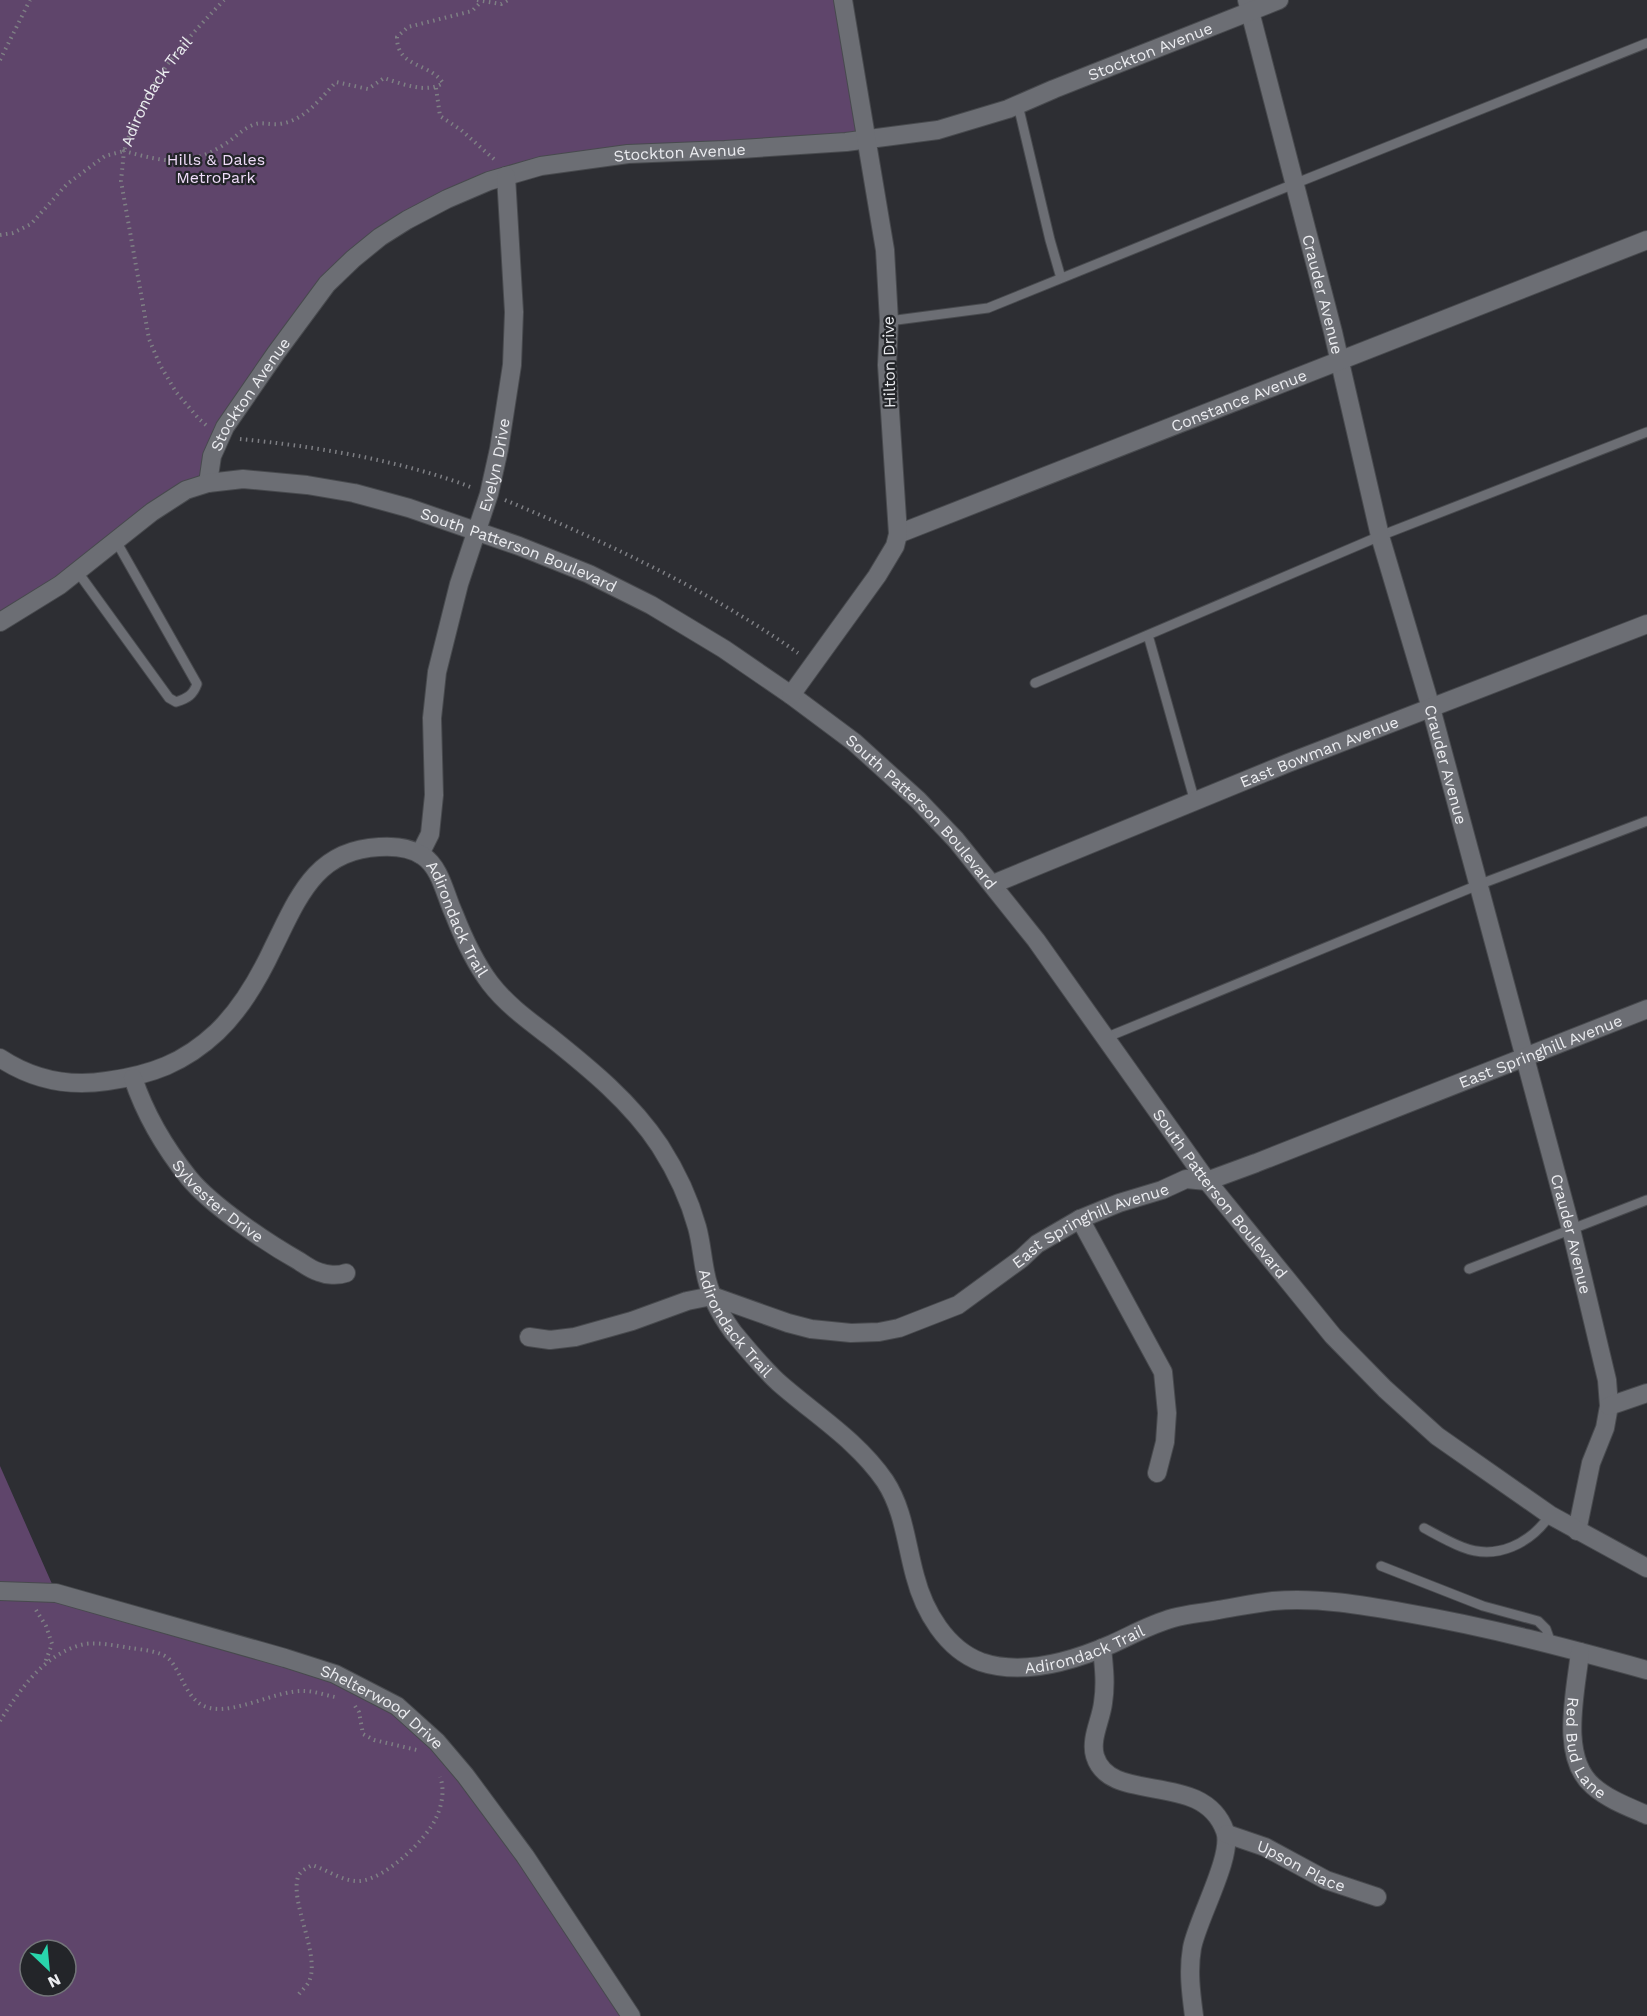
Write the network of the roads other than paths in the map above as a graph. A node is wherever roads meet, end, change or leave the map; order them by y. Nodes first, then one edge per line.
1 (843, 0) edge
2 (1279, 0) edge
3 (1248, 6) edge
4 (1647, 43) edge
5 (1018, 105) junction
6 (865, 139) junction
7 (509, 175) junction
8 (1294, 184) junction
9 (1647, 240) edge
10 (1061, 278) junction
11 (889, 321) junction
12 (1339, 362) junction
13 (1647, 432) edge
14 (208, 483) junction
15 (478, 531) junction
16 (898, 534) junction
17 (1380, 536) junction
18 (116, 541) junction
19 (77, 571) junction
20 (0, 622) edge
21 (1647, 624) edge
22 (1148, 635) junction
23 (1035, 683) dead end
24 (791, 695) junction
25 (1431, 708) junction
26 (1195, 802) junction
27 (1647, 821) edge
28 (420, 854) junction
29 (993, 884) junction
30 (1478, 885) junction
31 (1647, 1009) edge
32 (1105, 1038) junction
33 (0, 1058) edge
34 (1524, 1058) junction
35 (133, 1078) junction
36 (1207, 1181) junction
37 (1647, 1200) edge
38 (1080, 1219) junction
39 (1571, 1229) junction
40 (1469, 1269) dead end
41 (346, 1274) dead end
42 (712, 1296) junction
43 (529, 1337) dead end
44 (1647, 1393) edge
45 (1609, 1406) junction
46 (1157, 1473) dead end
47 (1550, 1515) junction
48 (1424, 1528) dead end
49 (1577, 1531) junction
50 (1381, 1566) dead end
51 (1647, 1568) edge
52 (0, 1591) edge
53 (1551, 1643) junction
54 (1102, 1648) junction
55 (1580, 1652) junction
56 (1647, 1670) edge
57 (1647, 1815) edge
58 (1227, 1834) junction
59 (1377, 1897) dead end
60 (631, 2016) edge
61 (1194, 2016) edge

1 - 6 street, Hilton Drive
2 - 3 street, Stockton Avenue
3 - 5 street, Stockton Avenue
3 - 8 street, Crauder Avenue
4 - 8 lane
5 - 6 street, Stockton Avenue
5 - 10 lane
6 - 7 street, Stockton Avenue
6 - 11 street, Hilton Drive
7 - 14 street, Stockton Avenue
7 - 15 street, Evelyn Drive
8 - 10 lane
8 - 12 street, Crauder Avenue
9 - 12 street, Constance Avenue
10 - 11 lane
11 - 16 street, Hilton Drive
12 - 16 street, Constance Avenue
12 - 17 street, Crauder Avenue
13 - 17 lane
14 - 15 street, South Patterson Boulevard
14 - 18 street, South Patterson Boulevard
15 - 24 street, South Patterson Boulevard
15 - 28 street, Evelyn Drive
16 - 24 street, Hilton Drive
17 - 22 lane
17 - 25 street, Crauder Avenue
18 - 19 street, South Patterson Boulevard
18 - 19 lane
19 - 20 street, South Patterson Boulevard
21 - 25 street, East Bowman Avenue
22 - 23 lane
22 - 26 lane
24 - 29 street, South Patterson Boulevard
25 - 26 street, East Bowman Avenue
25 - 30 street, Crauder Avenue
26 - 29 street, East Bowman Avenue
27 - 30 lane
28 - 35 street, Adirondack Trail
28 - 42 street, Adirondack Trail
29 - 32 street, South Patterson Boulevard
30 - 32 lane
30 - 34 street, Crauder Avenue
31 - 34 street, East Springhill Avenue
32 - 36 street, South Patterson Boulevard
33 - 35 street, Adirondack Trail
34 - 36 street, East Springhill Avenue
34 - 39 street, Crauder Avenue
35 - 41 street, Sylvester Drive
36 - 38 street, East Springhill Avenue
36 - 47 street, South Patterson Boulevard
37 - 39 lane
38 - 42 street, East Springhill Avenue
38 - 46 street
39 - 40 lane
39 - 45 street, Crauder Avenue
42 - 43 street
42 - 54 street, Adirondack Trail
44 - 45 street
45 - 49 street, Crauder Avenue
47 - 48 lane
47 - 49 street, South Patterson Boulevard
49 - 51 street, South Patterson Boulevard
50 - 53 lane
52 - 60 street, Shelterwood Drive
53 - 54 street, Adirondack Trail
53 - 55 street, Adirondack Trail
54 - 58 street
55 - 56 street, Adirondack Trail
55 - 57 street, Red Bud Lane
58 - 59 street, Upson Place
58 - 61 street

